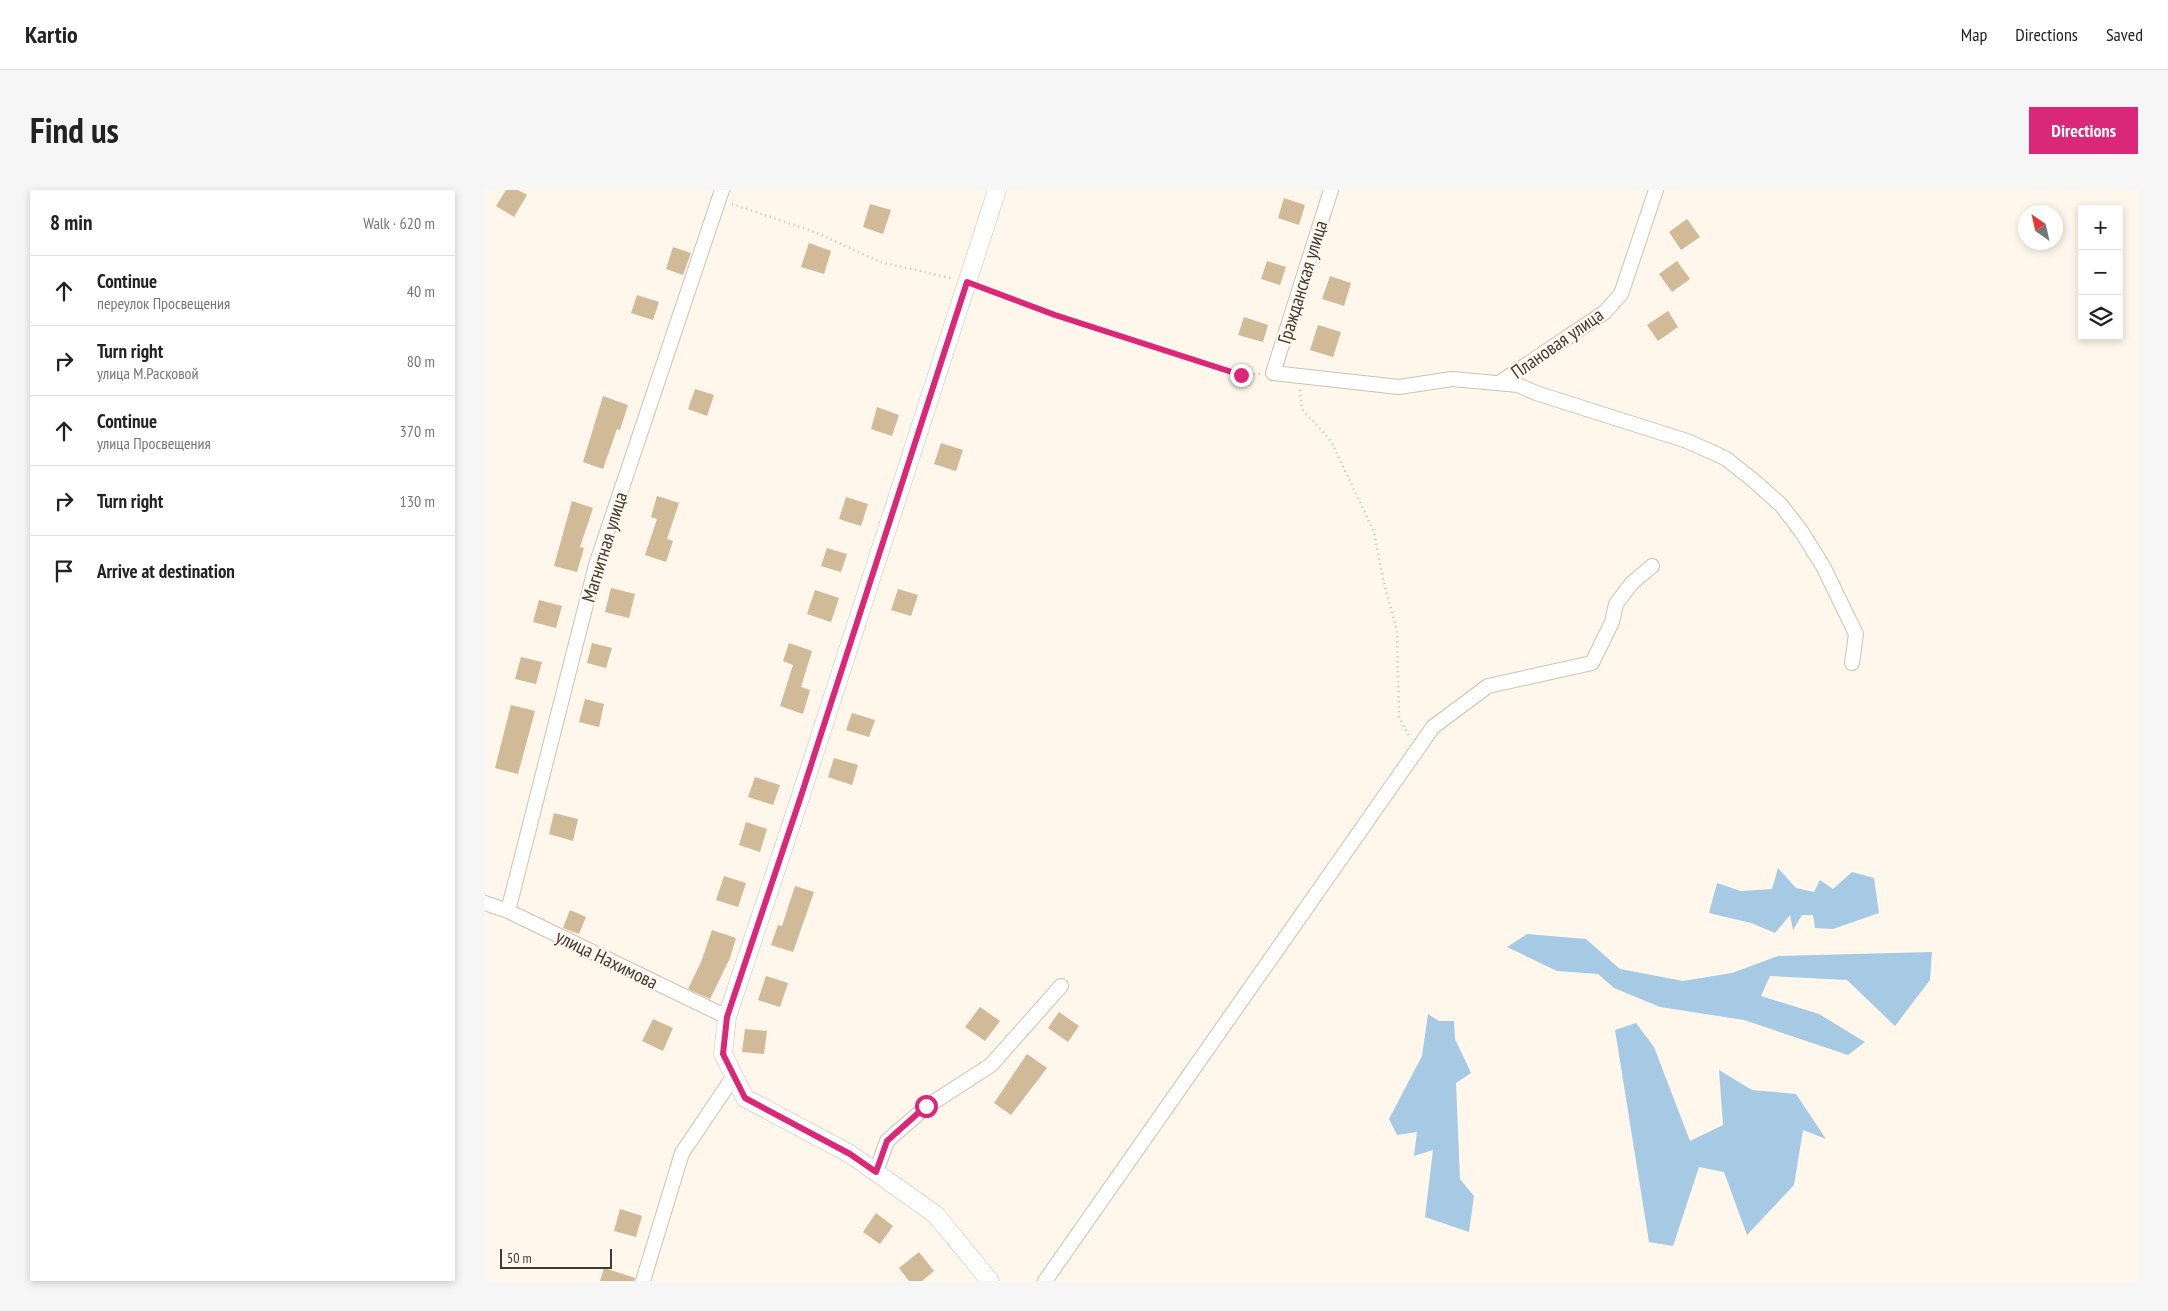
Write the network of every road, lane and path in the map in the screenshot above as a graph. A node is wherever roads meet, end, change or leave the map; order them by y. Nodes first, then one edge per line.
1 (997, 190) edge
2 (1331, 190) edge
3 (1656, 190) edge
4 (720, 195) edge
5 (967, 282) junction
6 (1273, 373) junction
7 (1298, 376) junction
8 (1499, 384) junction
9 (1652, 566) dead end
10 (1852, 663) dead end
11 (1416, 751) junction
12 (485, 902) edge
13 (507, 911) junction
14 (1061, 986) dead end
15 (727, 1017) junction
16 (734, 1076) junction
17 (876, 1172) junction
18 (643, 1281) edge
19 (990, 1281) edge
20 (1045, 1281) edge

1 - 5 street
2 - 6 street, Гражданская улица
3 - 8 street, Плановая улица
4 - 5 path
4 - 13 street, Магнитная улица
5 - 6 path
5 - 15 street
6 - 7 street
7 - 8 street
7 - 11 path
8 - 10 street
9 - 11 street
11 - 20 street
12 - 13 street, улица Нахимова
13 - 15 street, улица Нахимова
14 - 17 street
15 - 16 street
16 - 17 street
16 - 18 street
17 - 19 street

